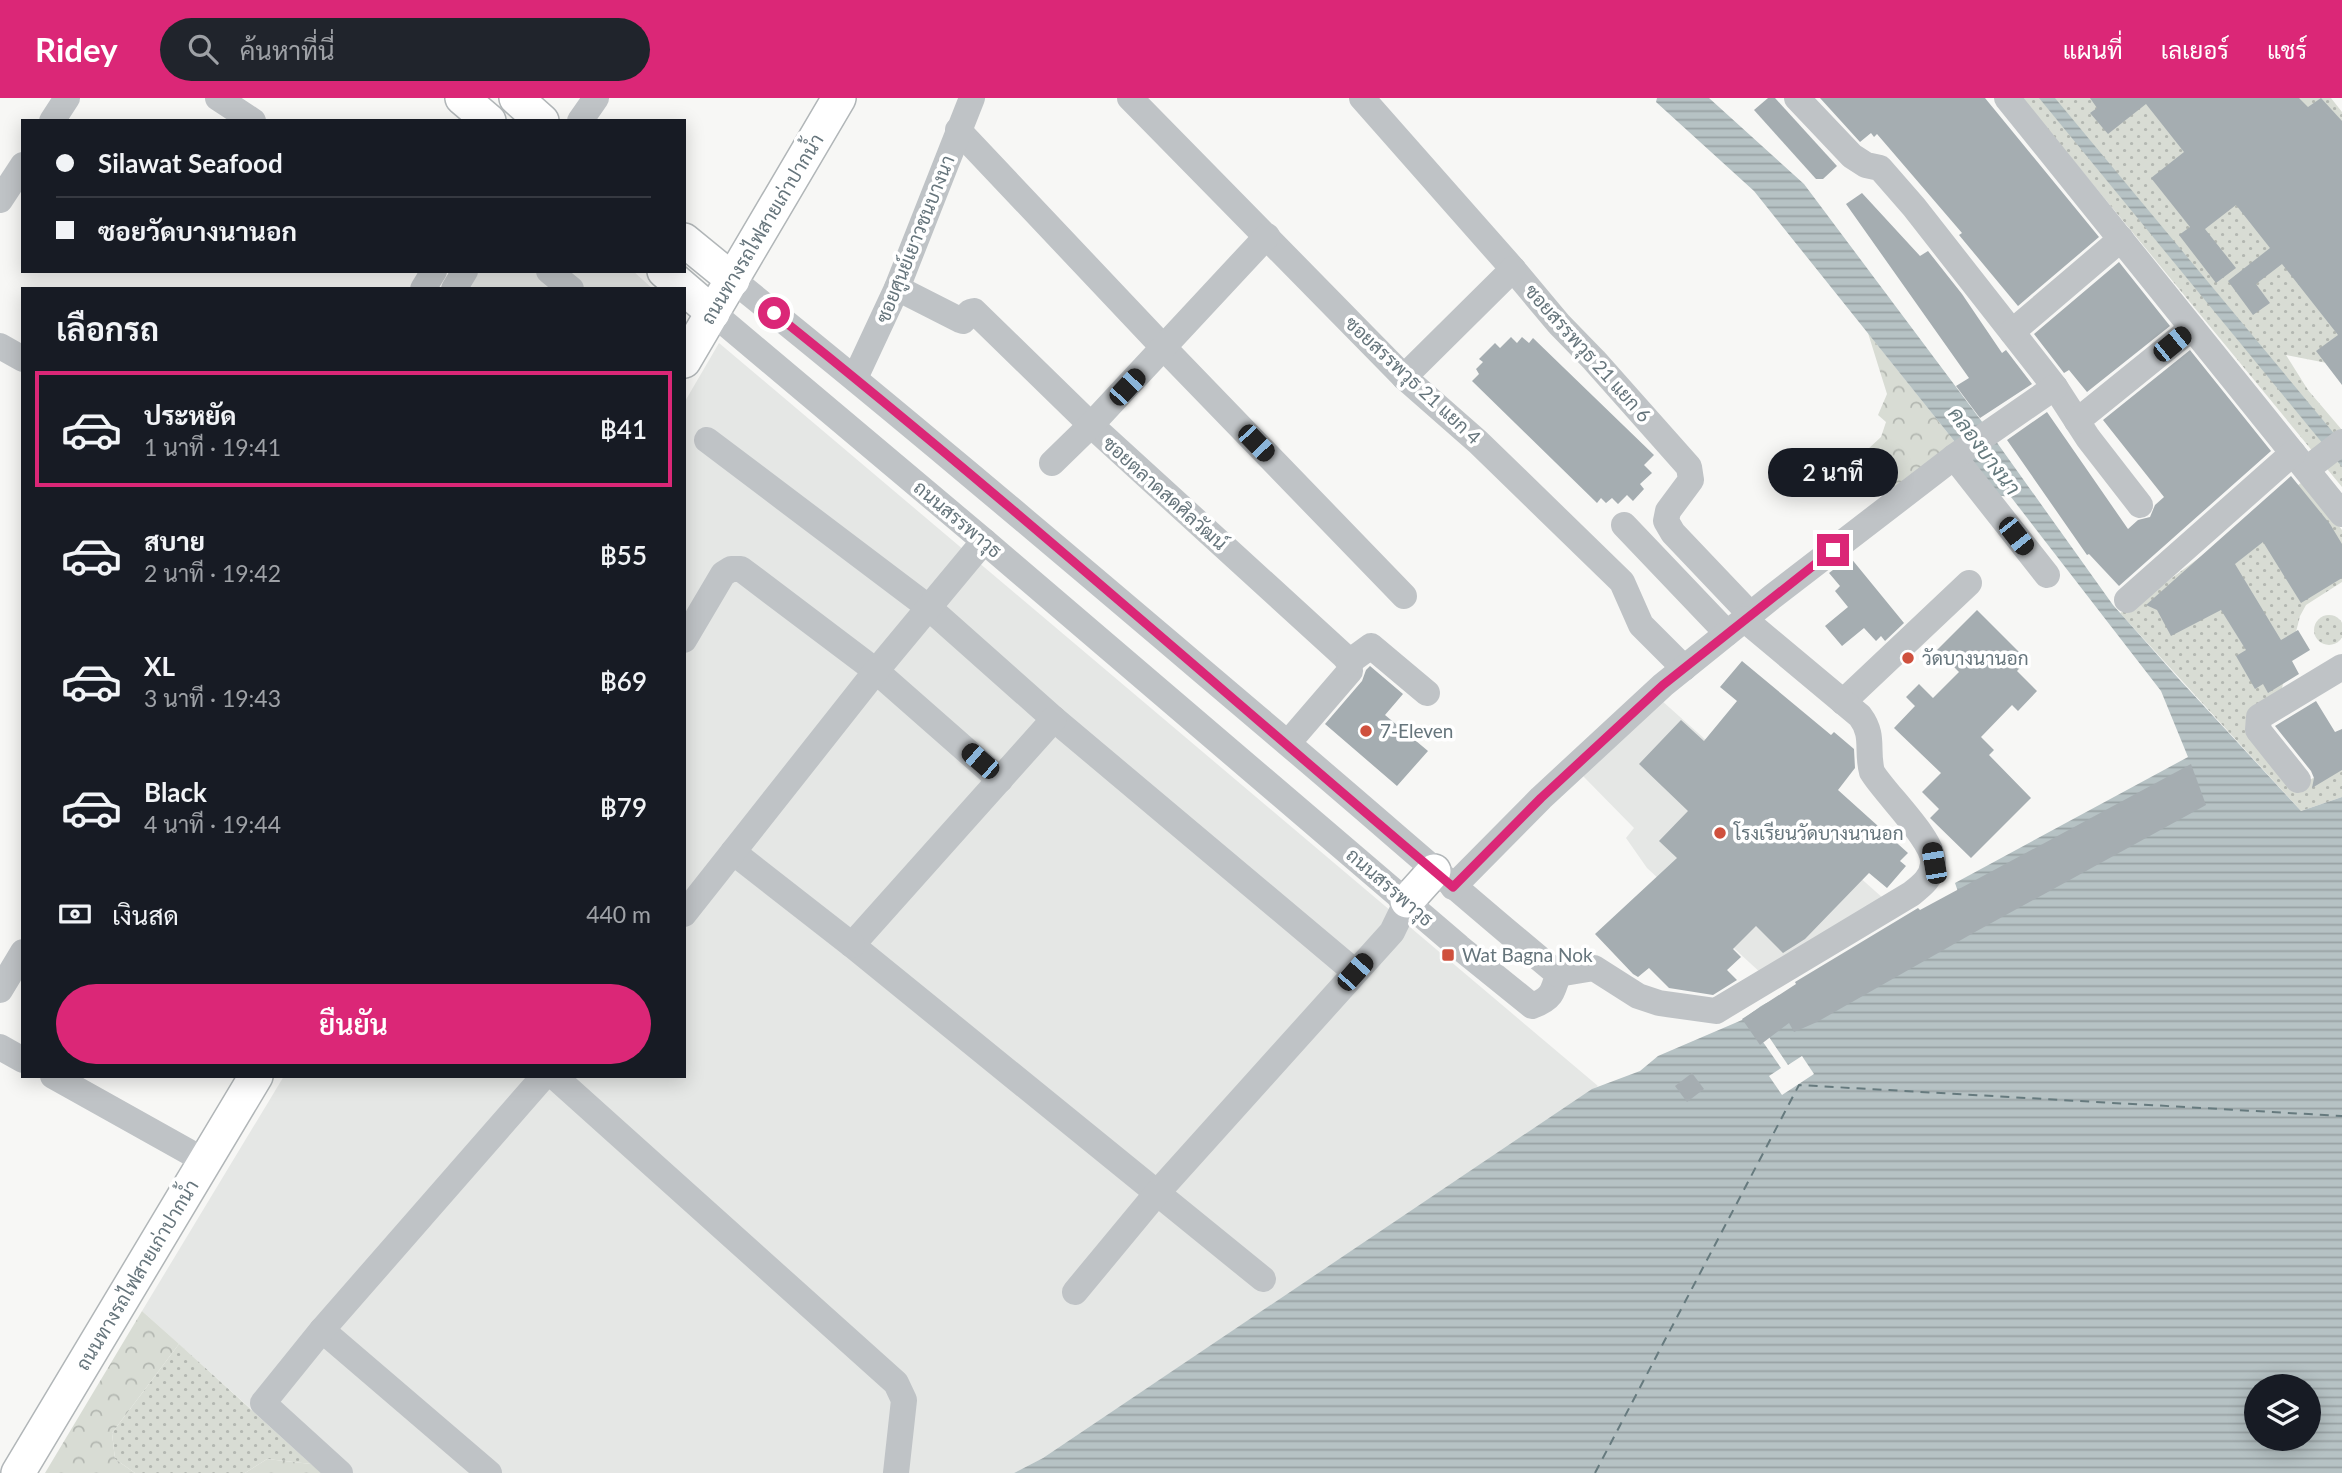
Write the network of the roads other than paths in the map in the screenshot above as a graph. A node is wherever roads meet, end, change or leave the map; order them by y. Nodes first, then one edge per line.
1 (67, 98) edge
2 (218, 98) edge
3 (462, 98) edge
4 (596, 98) edge
5 (839, 98) edge
6 (972, 98) edge
7 (1130, 98) edge
8 (1362, 98) edge
9 (1797, 98) edge
10 (2007, 98) edge
11 (53, 119) edge
12 (250, 119) edge
13 (487, 119) edge
14 (581, 119) edge
15 (958, 130) junction
16 (21, 168) edge
17 (0, 200) edge
18 (1267, 236) junction
19 (2121, 239) junction
20 (686, 242) edge
21 (1513, 269) junction
22 (666, 273) edge
23 (733, 281) junction
24 (683, 287) edge
25 (897, 288) junction
26 (686, 290) edge
27 (713, 313) junction
28 (2192, 328) junction
29 (2012, 332) junction
30 (0, 346) edge
31 (1164, 348) junction
32 (21, 358) edge
33 (686, 358) edge
34 (1404, 377) junction
35 (855, 378) junction
36 (2055, 387) junction
37 (2077, 421) junction
38 (1091, 425) junction
39 (707, 440) dead end
40 (1957, 455) junction
41 (2317, 455) edge
42 (1052, 463) dead end
43 (2140, 505) dead end
44 (2342, 514) edge
45 (1624, 525) dead end
46 (984, 541) junction
47 (2047, 575) dead end
48 (1969, 583) dead end
49 (1404, 596) dead end
50 (2127, 600) dead end
51 (928, 607) junction
52 (1740, 622) junction
53 (686, 637) edge
54 (1349, 662) junction
55 (2342, 667) edge
56 (1684, 668) junction
57 (876, 671) junction
58 (1427, 693) dead end
59 (1843, 702) junction
60 (1054, 719) junction
61 (1288, 743) junction
62 (1000, 779) junction
63 (2298, 780) dead end
64 (733, 852) junction
65 (1444, 879) junction
66 (1406, 901) junction
67 (686, 912) edge
68 (852, 945) junction
69 (21, 955) edge
70 (1355, 972) junction
71 (1558, 974) junction
72 (0, 990) edge
73 (0, 1047) edge
74 (21, 1059) edge
75 (57, 1078) edge
76 (255, 1078) edge
77 (542, 1078) edge
78 (556, 1078) edge
79 (205, 1161) junction
80 (1157, 1193) junction
81 (1263, 1279) dead end
82 (1075, 1292) dead end
83 (322, 1330) junction
84 (18, 1473) edge
85 (340, 1473) edge
86 (489, 1473) edge
87 (896, 1473) edge

1 - 11 street
2 - 12 street
3 - 13 main road
4 - 14 street
5 - 23 main road, ถนนทางรถไฟสายเก่าปากน้ำ
6 - 15 street, ซอยศูนย์เยาวชนบางนา
7 - 18 street, ซอยสรรพวุธ 21 แยก 4
8 - 21 street, ซอยสรรพวุธ 21 แยก 6
9 - 29 street
10 - 19 street
15 - 25 street, ซอยศูนย์เยาวชนบางนา
15 - 31 street
16 - 17 street
18 - 31 street
18 - 34 street, ซอยสรรพวุธ 21 แยก 4
19 - 28 street
19 - 29 street
20 - 23 main road
21 - 34 street
21 - 52 street, ซอยสรรพวุธ 21 แยก 6
22 - 24 main road, ถนนสรรพาวุธ
23 - 27 main road, ถนนทางรถไฟสายเก่าปากน้ำ
23 - 35 street
25 - 35 street, ซอยศูนย์เยาวชนบางนา
25 - 38 street, ซอยตลาดสดศิลวัฒน์
26 - 27 main road, ถนนสรรพาวุธ
27 - 33 main road, ถนนทางรถไฟสายเก่าปากน้ำ
27 - 46 street, ถนนสรรพาวุธ
28 - 37 street
28 - 41 street
29 - 36 street
30 - 32 street
31 - 38 street
31 - 49 street
34 - 56 street, ซอยสรรพวุธ 21 แยก 4
35 - 61 street
36 - 37 street
36 - 40 street
37 - 43 street
38 - 42 street
38 - 54 street, ซอยตลาดสดศิลวัฒน์
39 - 51 street
40 - 47 street
40 - 52 street
41 - 44 street
41 - 50 street
45 - 52 street
46 - 51 street
46 - 66 street, ถนนสรรพาวุธ
48 - 59 street
51 - 57 street
51 - 60 street
52 - 56 street
52 - 59 street
53 - 57 street
54 - 58 street
54 - 61 street
55 - 63 street
56 - 65 street
57 - 62 street
57 - 64 street
59 - 71 street
60 - 62 street
60 - 70 street
61 - 65 street
62 - 68 street
64 - 67 street
64 - 68 street
65 - 66 main road
65 - 71 street
66 - 70 street
66 - 71 street, ถนนสรรพาวุธ
68 - 80 street
69 - 72 street
70 - 80 street
73 - 74 street
75 - 79 street
76 - 79 main road, ถนนทางรถไฟสายเก่าปากน้ำ
77 - 83 street
78 - 87 street
79 - 84 main road, ถนนทางรถไฟสายเก่าปากน้ำ
80 - 81 street
80 - 82 street
83 - 85 street
83 - 86 street

